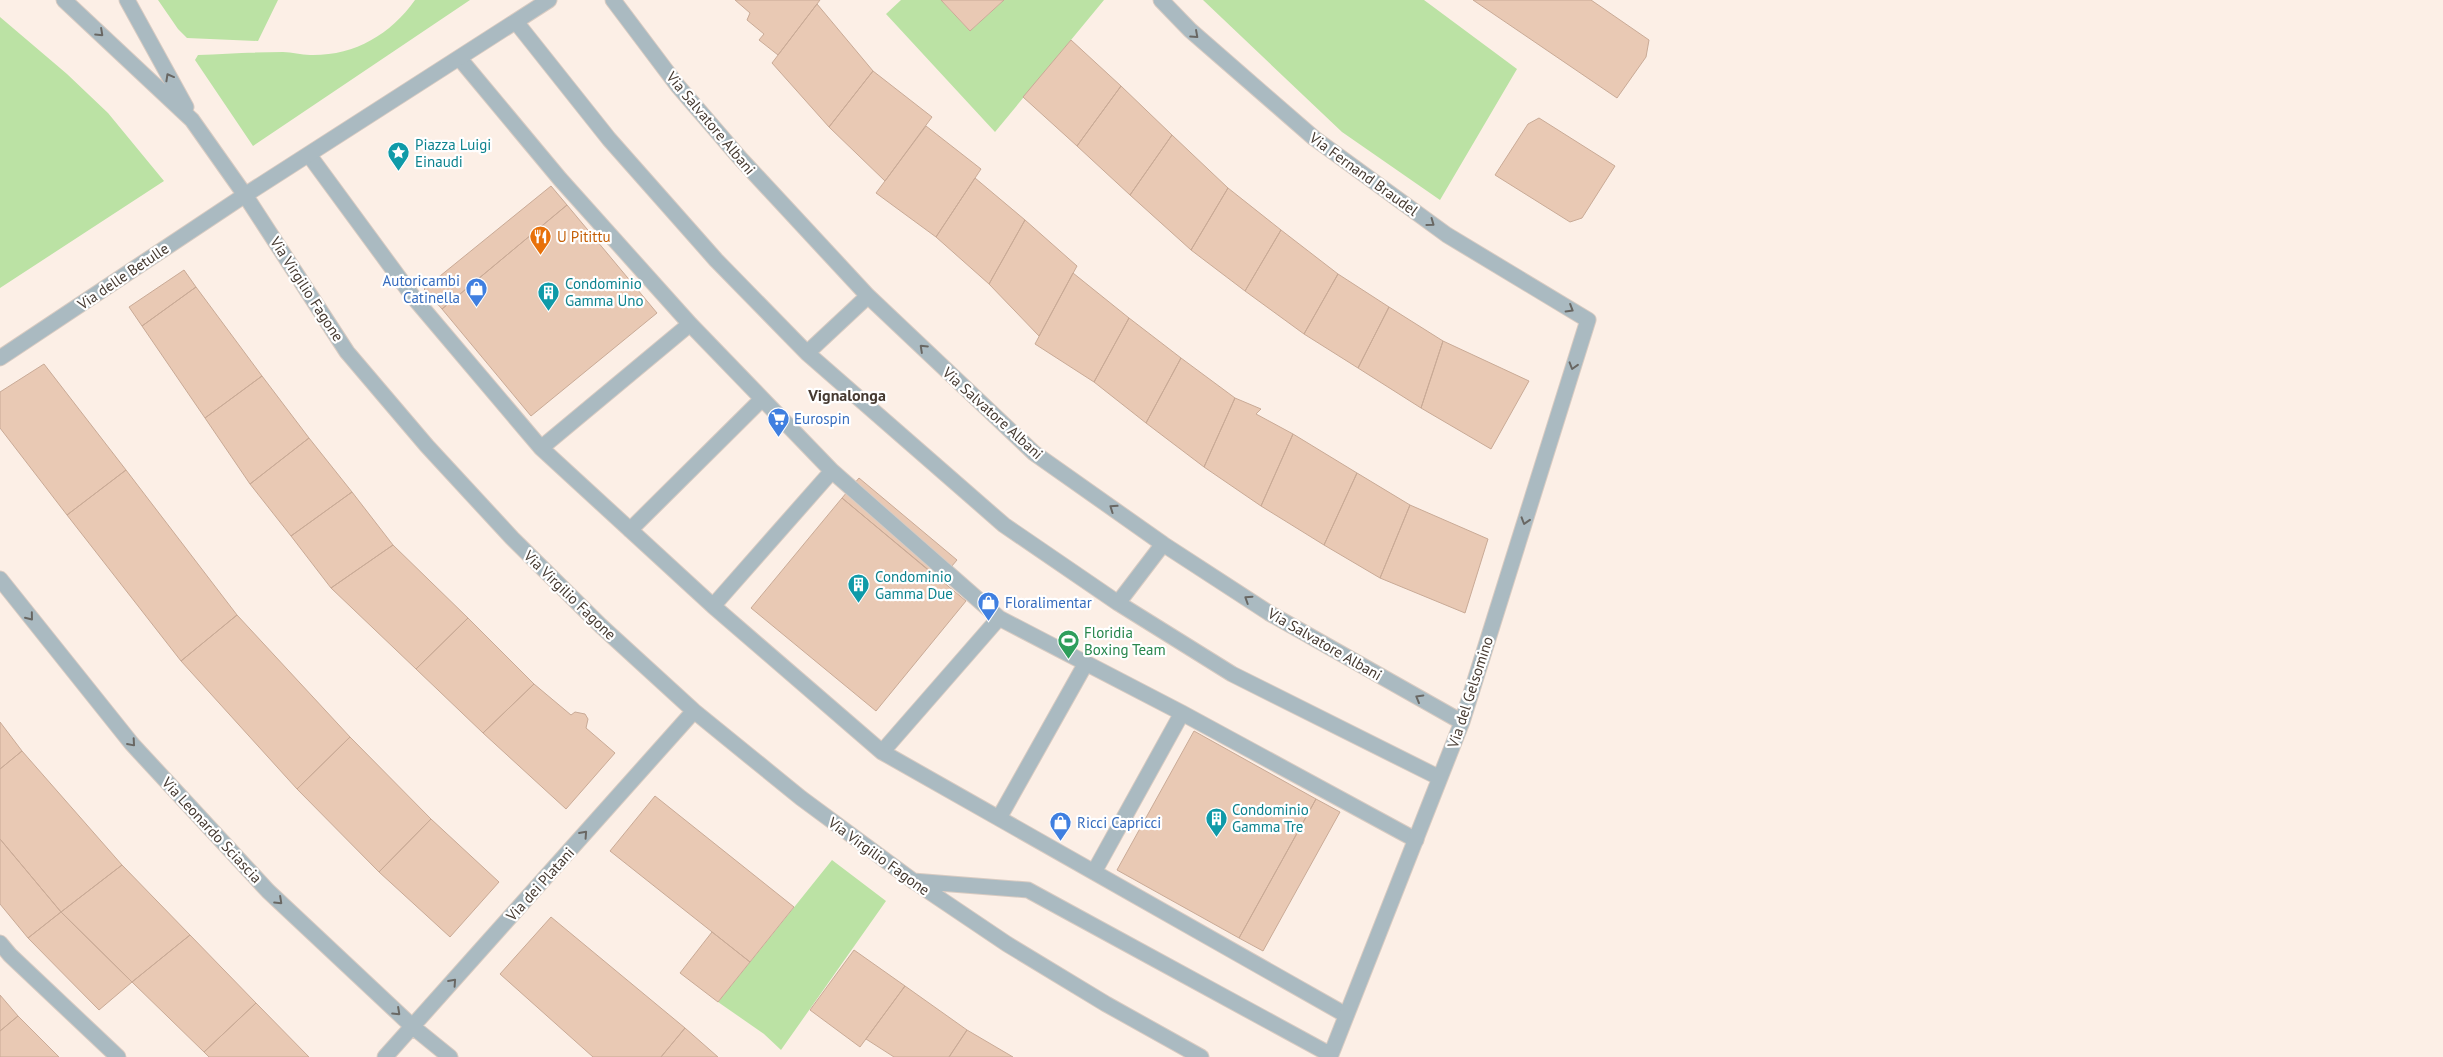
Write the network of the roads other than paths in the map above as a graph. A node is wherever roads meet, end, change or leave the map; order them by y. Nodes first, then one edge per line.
1 (64, 0) edge
2 (127, 0) edge
3 (549, 0) edge
4 (613, 0) edge
5 (1161, 0) edge
6 (516, 22) junction
7 (460, 59) junction
8 (192, 120) junction
9 (309, 155) junction
10 (245, 195) junction
11 (868, 296) junction
12 (1588, 320) joint
13 (690, 324) junction
14 (807, 353) junction
15 (0, 358) edge
16 (762, 399) junction
17 (541, 448) junction
18 (832, 471) junction
19 (630, 530) junction
20 (1163, 544) junction
21 (0, 578) edge
22 (1118, 603) junction
23 (713, 606) junction
24 (999, 618) junction
25 (1086, 663) junction
26 (694, 711) junction
27 (1182, 713) junction
28 (1462, 722) junction
29 (882, 752) junction
30 (1440, 778) junction
31 (999, 818) junction
32 (1416, 840) junction
33 (1094, 872) junction
34 (912, 880) junction
35 (0, 942) edge
36 (1346, 1015) junction
37 (413, 1026) junction
38 (1331, 1056) edge
39 (118, 1057) edge
40 (385, 1057) edge
41 (450, 1057) edge
42 (1201, 1057) edge

1 -> 8 street, Via Virgilio Fagone
8 -> 2 street
3 - 6 street, Via delle Betulle
4 - 11 street, Via Salvatore Albani
5 -> 12 street, Via Fernand Braudel
6 - 7 street, Via delle Betulle
6 - 14 street
7 - 9 street, Via delle Betulle
7 - 13 street
8 - 10 street, Via Virgilio Fagone
9 - 10 street, Via delle Betulle
9 - 17 street
10 - 15 street, Via delle Betulle
10 - 26 street, Via Virgilio Fagone
11 - 14 street
20 -> 11 street, Via Salvatore Albani
12 -> 28 street, Via del Gelsomino
13 - 16 street
13 - 17 street
14 - 22 street
16 - 18 street
16 - 19 street
17 - 19 street
18 - 23 street
18 - 24 street
19 - 23 street
20 - 22 street
28 -> 20 street, Via Salvatore Albani
21 -> 37 street, Via Leonardo Sciascia
22 - 30 street
23 - 29 street
24 - 25 street
24 - 29 street
25 - 27 street
25 - 31 street
26 - 34 street, Via Virgilio Fagone
37 -> 26 street, Via dei Platani
27 - 32 street
27 - 33 street
28 - 30 street, Via del Gelsomino
29 - 31 street
30 - 32 street, Via del Gelsomino
31 - 33 street
32 - 36 street, Via del Gelsomino
33 - 36 street
34 - 38 street
34 - 42 street, Via Virgilio Fagone
35 - 39 street
36 - 38 street, Via del Gelsomino
37 - 40 street, Via dei Platani
37 - 41 street, Via Leonardo Sciascia

